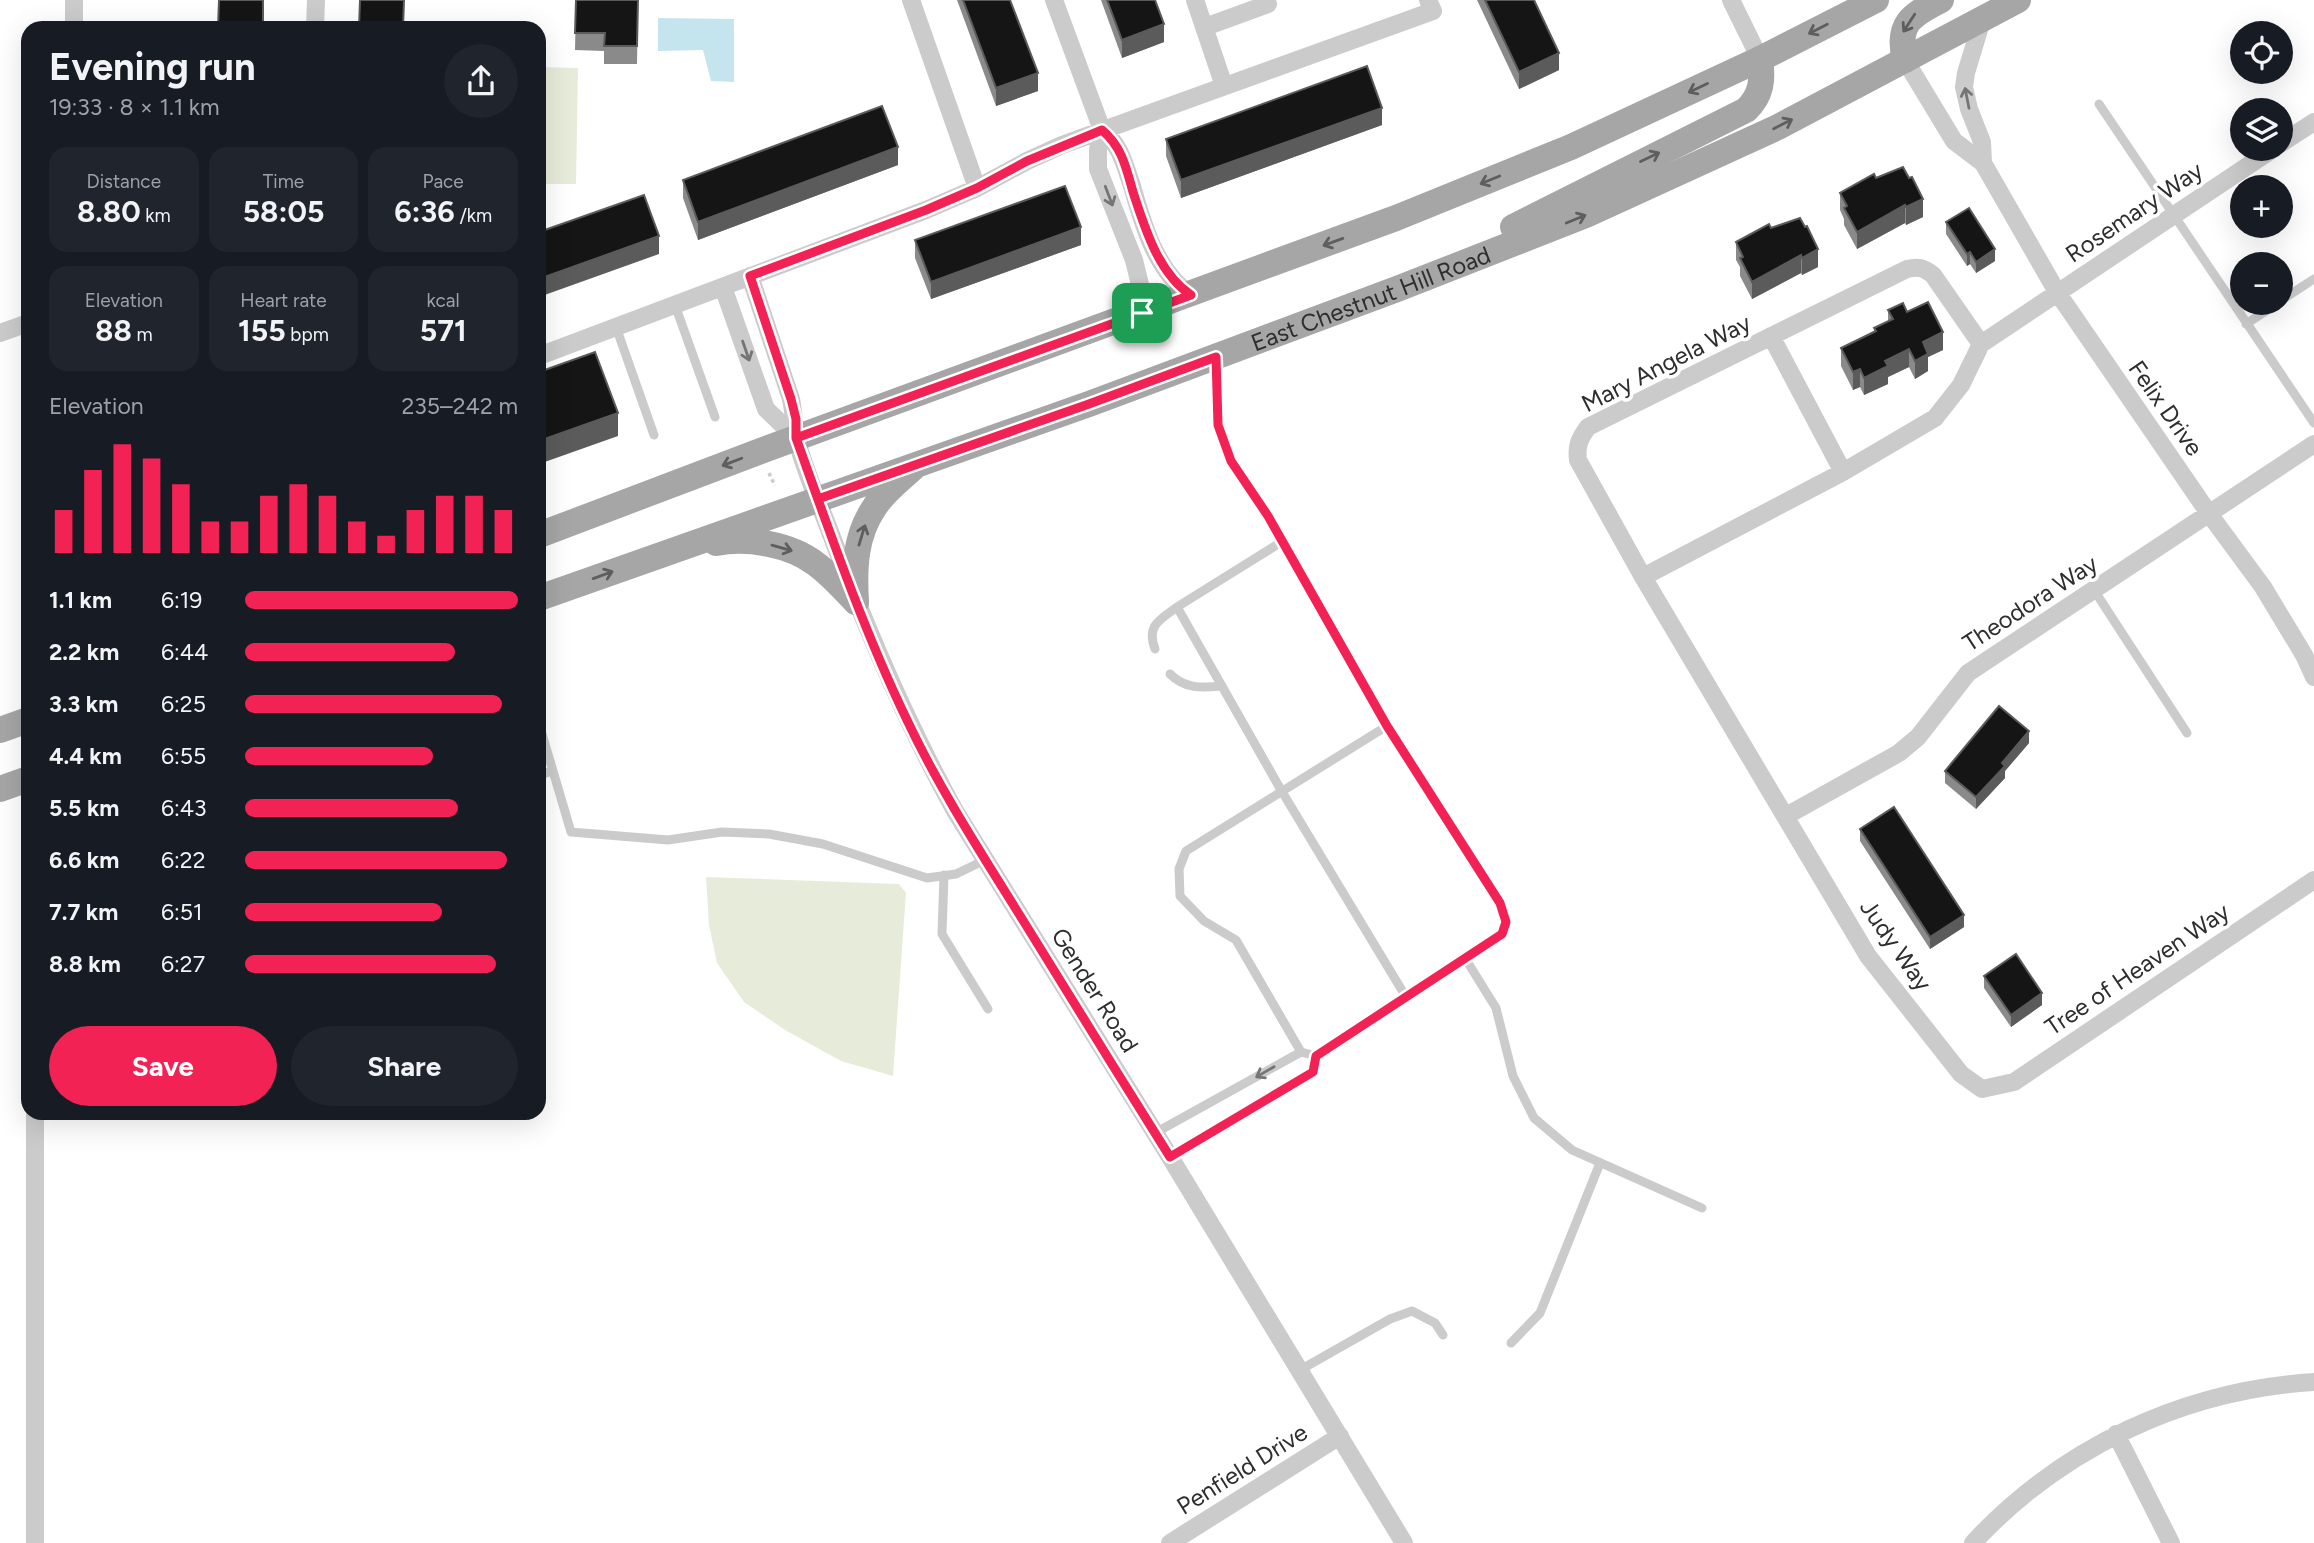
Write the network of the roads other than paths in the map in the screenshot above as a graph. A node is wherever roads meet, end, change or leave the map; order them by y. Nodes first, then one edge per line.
1 (74, 0) edge
2 (316, 0) edge
3 (911, 0) edge
4 (1054, 0) edge
5 (1195, 0) edge
6 (1428, 0) edge
7 (1731, 0) edge
8 (1876, 0) edge
9 (1941, 0) edge
10 (2018, 0) edge
11 (1268, 4) dead end
12 (1982, 20) junction
13 (74, 21) edge
14 (316, 21) edge
15 (1205, 27) junction
16 (1760, 59) junction
17 (1905, 60) junction
18 (1224, 86) junction
19 (2099, 104) dead end
20 (2314, 122) edge
21 (1102, 130) junction
22 (2293, 136) edge
23 (2255, 161) edge
24 (1983, 163) junction
25 (977, 188) junction
26 (2173, 214) junction
27 (1464, 263) junction
28 (750, 276) junction
29 (2314, 279) edge
30 (723, 286) junction
31 (2057, 292) junction
32 (2293, 293) edge
33 (1191, 295) junction
34 (675, 305) junction
35 (1142, 313) junction
36 (2260, 315) edge
37 (2246, 324) junction
38 (21, 326) edge
39 (616, 327) junction
40 (0, 333) edge
41 (1771, 337) junction
42 (1982, 344) junction
43 (546, 353) edge
44 (1216, 357) junction
45 (715, 417) dead end
46 (2314, 423) edge
47 (654, 435) dead end
48 (796, 438) junction
49 (2314, 444) edge
50 (916, 464) junction
51 (1843, 471) junction
52 (818, 499) junction
53 (2210, 515) junction
54 (546, 532) edge
55 (1283, 541) junction
56 (666, 552) junction
57 (1643, 577) junction
58 (2094, 590) junction
59 (546, 595) edge
60 (856, 602) junction
61 (1177, 607) junction
62 (1156, 649) dead end
63 (1170, 674) dead end
64 (2314, 677) edge
65 (1222, 686) junction
66 (21, 722) edge
67 (1387, 726) junction
68 (0, 730) edge
69 (2187, 733) dead end
70 (546, 748) edge
71 (553, 771) junction
72 (546, 773) edge
73 (21, 782) edge
74 (0, 789) edge
75 (1281, 790) junction
76 (1786, 816) junction
77 (985, 860) junction
78 (944, 875) junction
79 (2314, 880) edge
80 (1465, 958) junction
81 (1406, 997) junction
82 (988, 1009) dead end
83 (1301, 1052) junction
84 (1316, 1056) junction
85 (1982, 1089) joint
86 (35, 1120) edge
87 (1155, 1133) junction
88 (1170, 1157) junction
89 (1600, 1163) junction
90 (1702, 1208) dead end
91 (1443, 1335) dead end
92 (1511, 1343) dead end
93 (1300, 1370) junction
94 (2314, 1382) edge
95 (2116, 1434) junction
96 (1340, 1436) junction
97 (35, 1543) edge
98 (1170, 1543) edge
99 (1404, 1543) edge
100 (1973, 1543) edge
101 (2171, 1543) edge

1 - 13 street
2 - 14 street
3 - 25 street
4 - 21 street
5 - 15 street
6 - 18 street
7 - 16 street
8 -> 16 main road
9 -> 17 main road
10 - 12 main road, East Chestnut Hill Road
11 - 15 street
12 - 17 main road, East Chestnut Hill Road
24 -> 12 street, Felix Drive
15 - 18 street
27 -> 16 main road
16 -> 33 main road
17 - 24 street, Felix Drive
27 -> 17 main road, East Chestnut Hill Road
18 - 21 street
19 - 26 lane
20 - 22 street
21 - 25 street
21 - 33 street
21 -> 35 street
23 - 26 street, Rosemary Way
24 - 31 street, Felix Drive
25 - 28 street
26 - 31 street, Rosemary Way
26 - 37 lane
27 - 44 main road, East Chestnut Hill Road
28 - 30 street
28 - 48 street
29 - 32 lane
30 - 34 street
30 -> 48 street
31 - 42 street
31 - 53 street, Felix Drive
33 - 35 main road
34 - 39 street
34 - 45 lane
35 - 48 main road
36 - 37 lane
37 - 46 lane
38 - 40 street
39 - 43 street
39 - 47 lane
41 - 42 street, Mary Angela Way
41 - 51 street
41 - 57 street, Mary Angela Way
42 - 51 street
44 - 50 main road, East Chestnut Hill Road
44 - 55 lane
48 - 52 street, Gender Road
48 -> 54 main road
49 - 53 street, Theodora Way
50 - 52 main road, East Chestnut Hill Road
60 -> 50 main road
51 - 57 street
52 - 56 main road, East Chestnut Hill Road
52 - 60 street, Gender Road
53 - 58 street, Theodora Way
53 - 64 street, Felix Drive
55 - 61 lane
55 - 67 lane
59 -> 56 main road, East Chestnut Hill Road
56 -> 60 main road
57 - 76 street, Mary Angela Way
58 - 69 lane
58 - 76 street, Theodora Way
60 - 77 street, Gender Road
61 - 62 lane
61 - 65 lane
63 - 65 lane
65 - 75 lane
66 - 68 main road
67 - 75 lane
67 - 80 lane
70 - 71 lane
71 - 72 lane
71 - 78 lane
73 - 74 main road
75 - 81 lane
75 - 83 lane
76 - 85 street, Judy Way
77 - 78 lane
77 - 87 street, Gender Road
78 - 82 lane
79 - 85 street, Tree of Heaven Way
80 - 81 lane
80 - 89 lane
81 - 84 lane
83 - 84 lane
83 -> 87 lane
84 - 88 lane
86 - 97 street
87 - 88 street, Gender Road
88 - 93 street, Gender Road
89 - 90 lane
89 - 92 lane
91 - 93 lane
93 - 96 street, Gender Road
94 - 95 street
95 - 100 street
95 - 101 street
96 - 98 street, Penfield Drive
96 - 99 street, Gender Road

